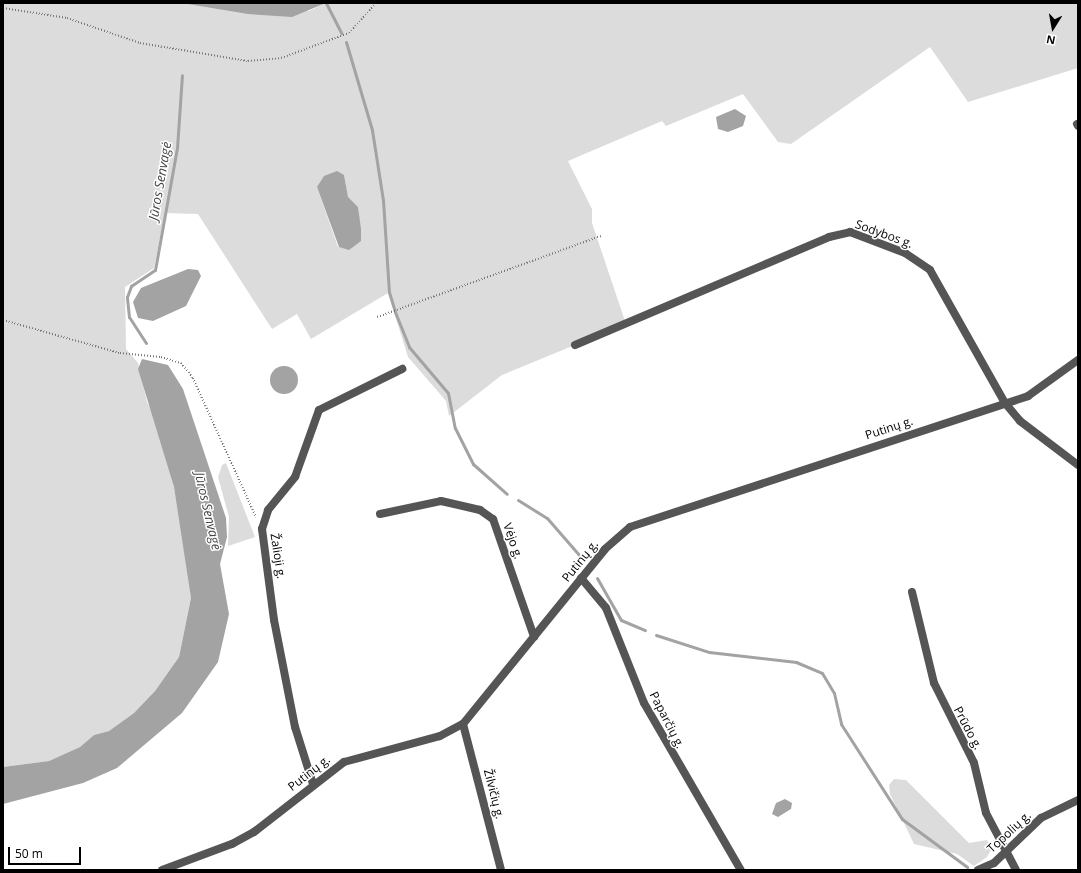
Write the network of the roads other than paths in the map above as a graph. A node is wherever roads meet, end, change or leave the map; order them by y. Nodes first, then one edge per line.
1 (575, 345) dead end
2 (1078, 360) edge
3 (402, 369) dead end
4 (1005, 403) junction
5 (1078, 466) edge
6 (380, 514) dead end
7 (581, 578) junction
8 (912, 592) dead end
9 (534, 637) junction
10 (463, 724) junction
11 (313, 784) junction
12 (1078, 800) edge
13 (1008, 851) junction
14 (162, 870) edge
15 (501, 870) edge
16 (742, 870) edge
17 (978, 870) edge
18 (1016, 870) edge

1 - 4 street, Sodybos g.
2 - 4 street, Putinų g.
3 - 11 street, Žalioji g.
4 - 5 street, Sodybos g.
4 - 7 street, Putinų g.
6 - 9 street, Vėjo g.
7 - 9 street, Putinų g.
7 - 16 street, Paparčių g.
8 - 13 street, Prūdo g.
9 - 10 street, Putinų g.
10 - 11 street, Putinų g.
10 - 15 street, Žilvičių g.
11 - 14 street, Putinų g.
12 - 13 street, Topolių g.
13 - 17 street, Topolių g.
13 - 18 street, Prūdo g.

